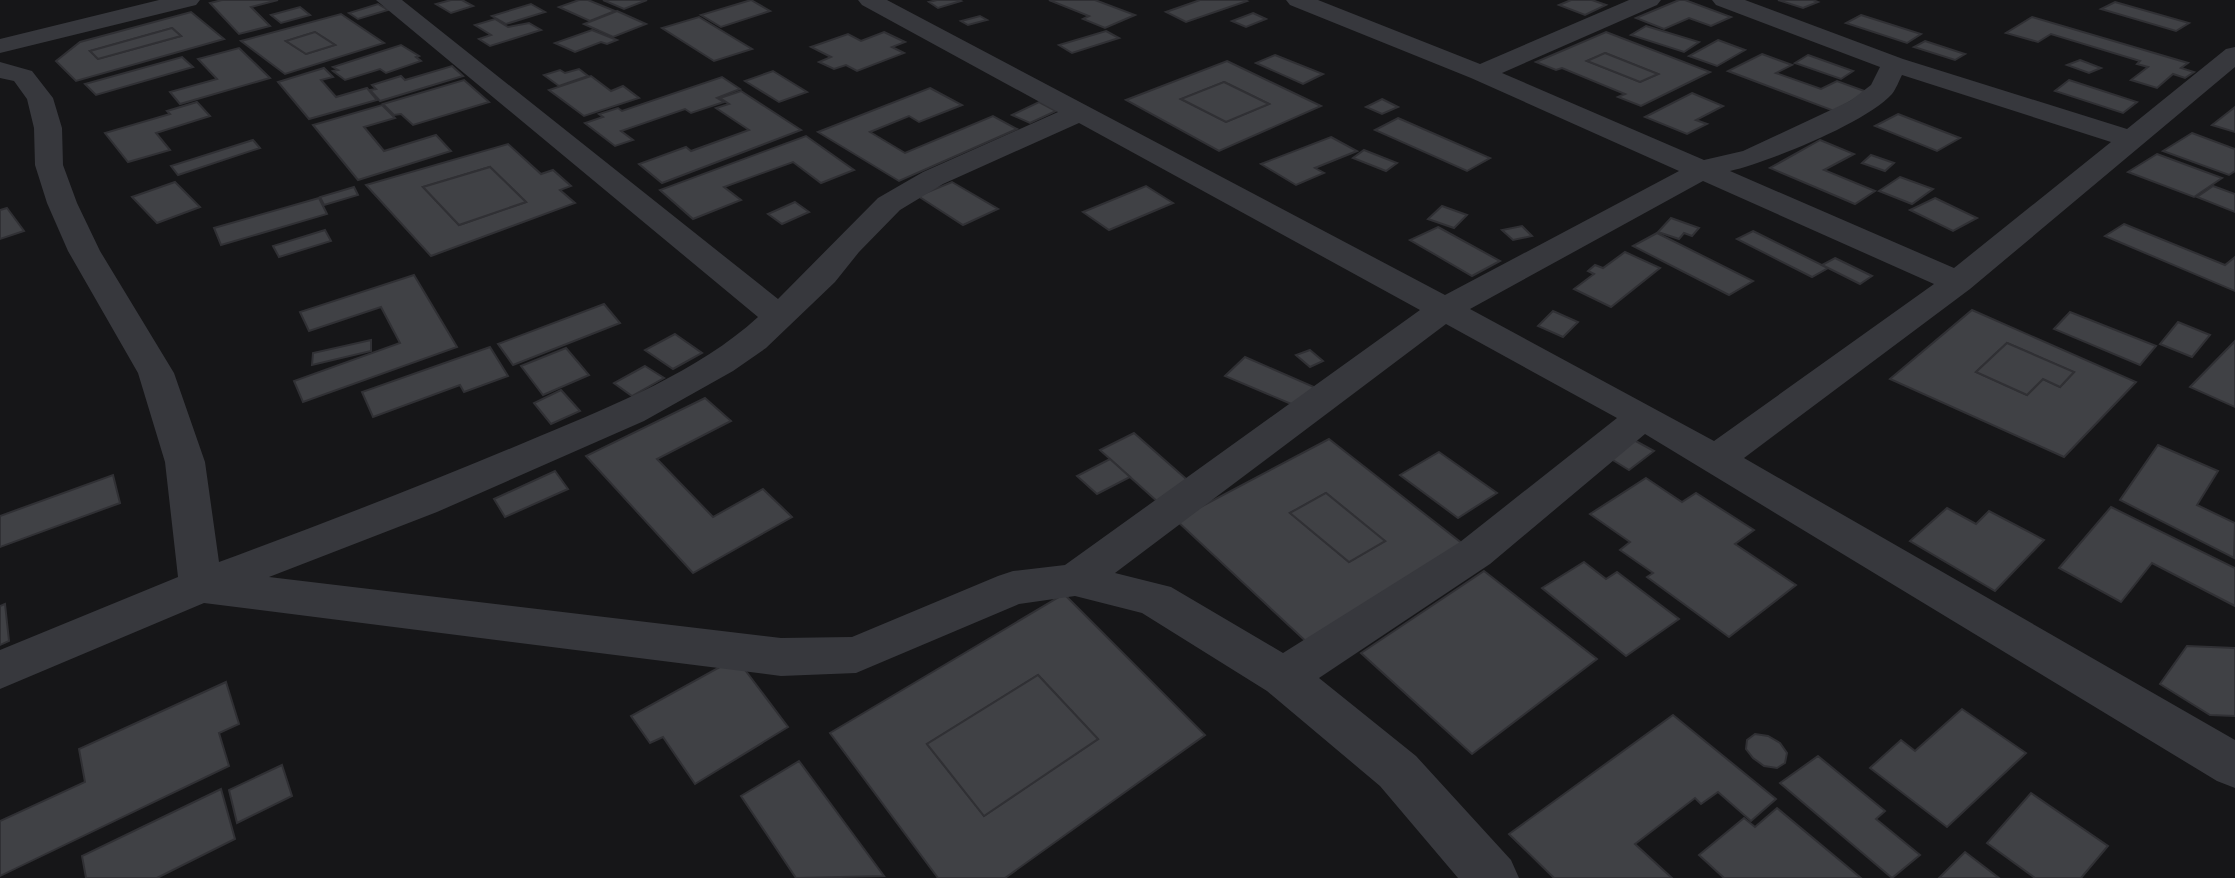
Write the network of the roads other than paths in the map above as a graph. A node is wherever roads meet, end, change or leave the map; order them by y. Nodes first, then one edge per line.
1 (188, 0) edge
2 (387, 0) edge
3 (870, 0) edge
4 (1298, 0) edge
5 (1649, 0) edge
6 (1724, 0) edge
7 (0, 46) edge
8 (2235, 54) edge
9 (1894, 64) junction
10 (0, 70) edge
11 (1480, 74) junction
12 (1077, 114) junction
13 (2130, 139) junction
14 (1704, 169) junction
15 (1958, 282) junction
16 (1443, 310) junction
17 (779, 317) junction
18 (1643, 416) junction
19 (1717, 458) junction
20 (1075, 580) junction
21 (201, 586) junction
22 (0, 670) edge
23 (1284, 677) junction
24 (2235, 766) edge
25 (1492, 878) edge

1 - 7 street
2 - 17 street
3 - 12 street
4 - 11 street
5 - 11 street
6 - 9 street
8 - 13 street
9 - 13 street
9 - 14 street
10 - 21 street
11 - 14 street
12 - 16 street
12 - 17 street
13 - 15 street
14 - 15 street
14 - 16 street
15 - 19 street
16 - 18 street
16 - 20 street
17 - 21 street
18 - 19 street
18 - 23 street
19 - 24 street
20 - 21 street
20 - 23 street
21 - 22 street
23 - 25 street

